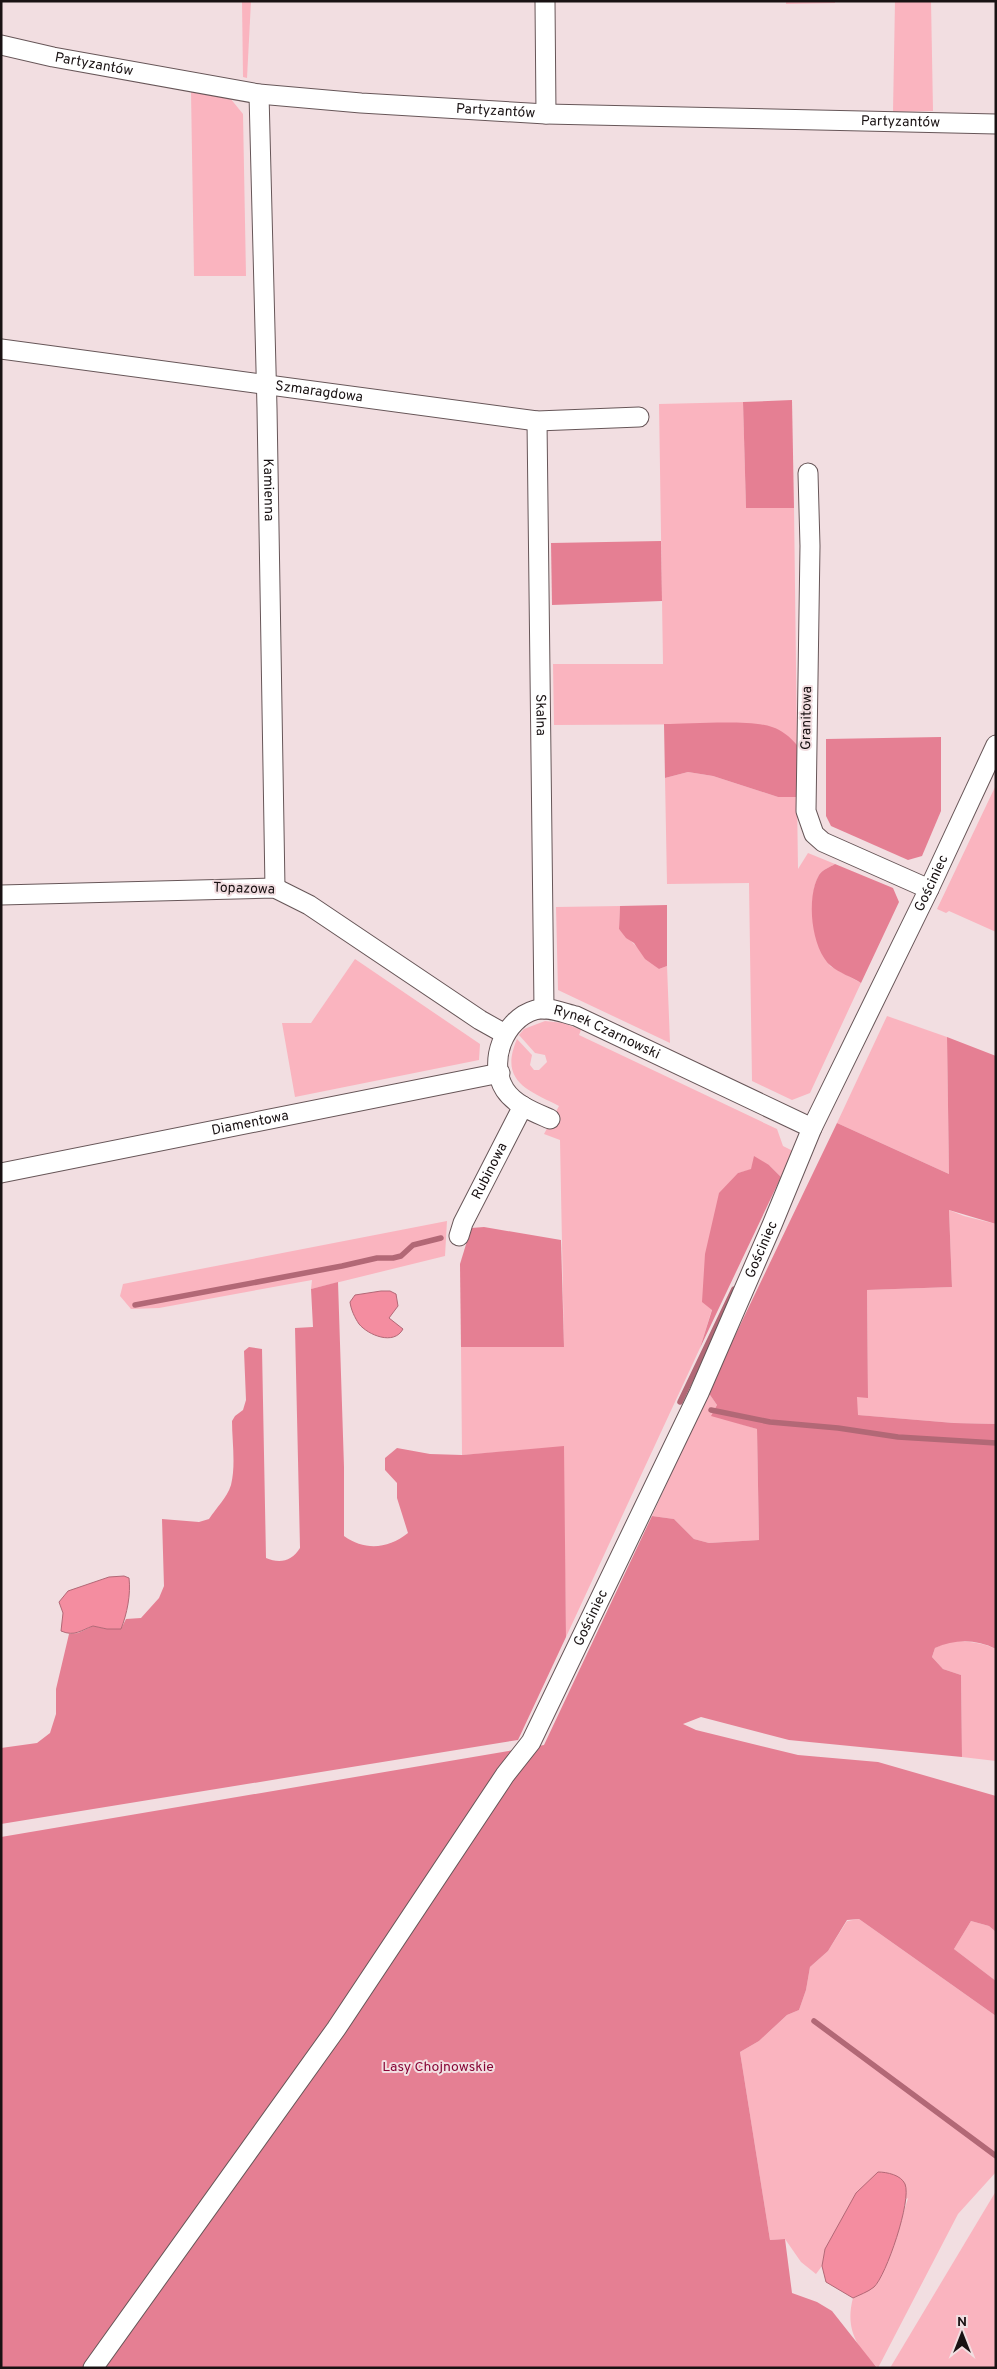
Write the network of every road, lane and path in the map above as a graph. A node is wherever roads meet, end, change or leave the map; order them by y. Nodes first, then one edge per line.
1 (545, 1) edge
2 (1, 45) edge
3 (258, 94) junction
4 (546, 114) junction
5 (996, 124) edge
6 (1, 349) edge
7 (265, 385) junction
8 (639, 416) dead end
9 (537, 421) junction
10 (808, 473) dead end
11 (996, 745) edge
12 (275, 888) junction
13 (929, 889) junction
14 (1, 896) edge
15 (544, 1009) junction
16 (505, 1034) junction
17 (500, 1073) junction
18 (523, 1106) junction
19 (550, 1119) dead end
20 (812, 1128) junction
21 (1, 1173) edge
22 (459, 1236) dead end
23 (93, 2368) edge

1 - 4 street
2 - 3 street, Partyzantów
3 - 4 street, Partyzantów
3 - 7 street, Kamienna
4 - 5 street, Partyzantów
6 - 7 street, Szmaragdowa
7 - 9 street, Szmaragdowa
7 - 12 street, Kamienna
8 - 9 street, Szmaragdowa
9 - 15 street, Skalna
10 - 13 street, Granitowa
11 - 13 street, Gościniec
12 - 14 street, Topazowa
12 - 16 street, Topazowa
13 - 20 street, Gościniec
15 - 16 street, Rynek Czarnowski
15 - 20 street, Rynek Czarnowski
16 - 17 street, Rynek Czarnowski
17 - 18 street, Rynek Czarnowski
17 - 21 street, Diamentowa
18 - 19 street, Rynek Czarnowski
18 - 22 street, Rubinowa
20 - 23 street, Gościniec

